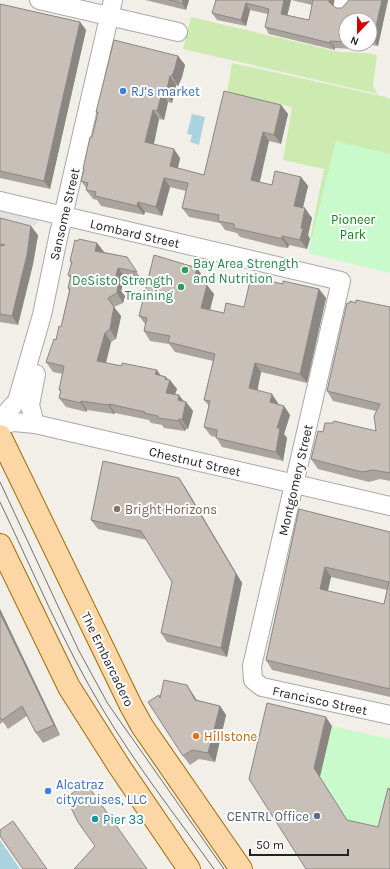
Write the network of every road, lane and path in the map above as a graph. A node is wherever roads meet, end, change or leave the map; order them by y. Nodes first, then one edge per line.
1 (39, 0) edge
2 (111, 8) edge
3 (178, 32) dead end
4 (0, 201) edge
5 (63, 216) junction
6 (341, 281) joint
7 (42, 315) junction
8 (0, 420) edge
9 (35, 424) junction
10 (0, 425) edge
11 (0, 436) edge
12 (294, 484) junction
13 (390, 506) edge
14 (0, 545) edge
15 (253, 680) joint
16 (390, 715) edge
17 (189, 869) edge
18 (241, 869) edge

1 - 2 street
2 - 3 street
2 - 5 street, Sansome Street
4 - 5 street, Lombard Street
5 - 6 street, Lombard Street
5 - 7 street, Sansome Street
6 - 12 street, Montgomery Street
7 - 8 street, Sansome Street
7 - 9 street
9 - 10 street, Chestnut Street
9 - 12 street, Chestnut Street
11 - 18 main road, The Embarcadero
12 - 13 street, Chestnut Street
12 - 15 street, Montgomery Street
14 - 17 main road
15 - 16 street, Francisco Street

